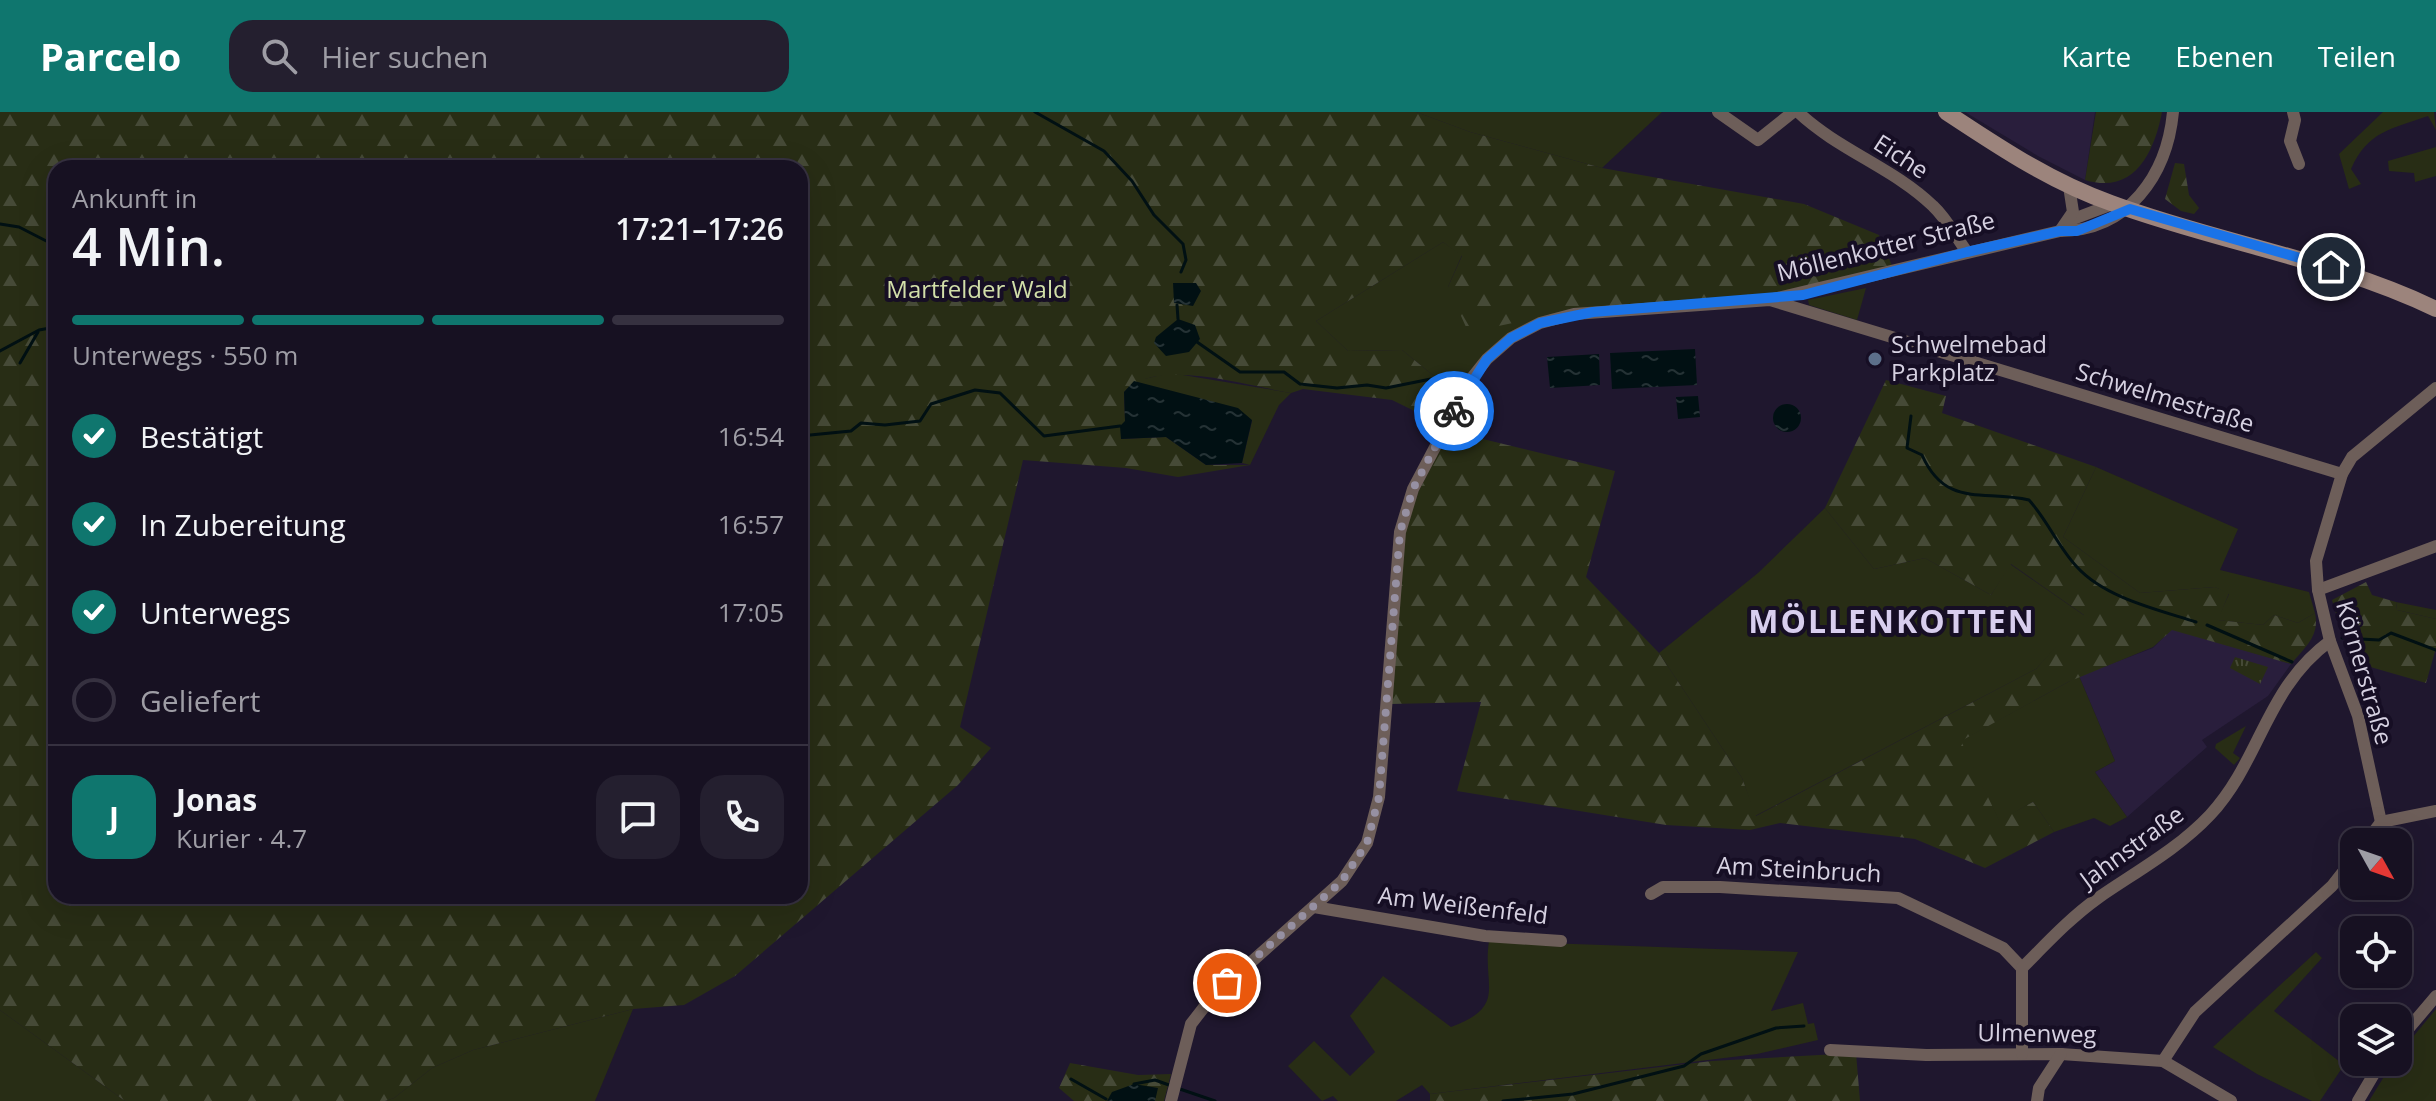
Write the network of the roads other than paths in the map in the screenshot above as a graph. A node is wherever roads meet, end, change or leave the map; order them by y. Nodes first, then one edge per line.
1 (1718, 112) edge
2 (1796, 112) edge
3 (1946, 112) edge
4 (2173, 112) edge
5 (2293, 112) edge
6 (2299, 164) dead end
7 (2069, 186) junction
8 (2101, 203) junction
9 (2130, 209) junction
10 (2094, 224) junction
11 (2064, 226) junction
12 (1967, 252) junction
13 (1770, 300) junction
14 (2436, 309) edge
15 (2436, 388) edge
16 (2342, 474) junction
17 (2436, 546) edge
18 (2318, 590) junction
19 (2330, 641) junction
20 (2436, 811) edge
21 (2381, 822) junction
22 (2376, 828) edge
23 (2340, 876) edge
24 (1651, 894) dead end
25 (1314, 907) junction
26 (1561, 941) dead end
27 (2022, 968) junction
28 (2436, 996) edge
29 (2412, 1024) edge
30 (1830, 1050) dead end
31 (2022, 1054) junction
32 (2061, 1054) junction
33 (2163, 1061) junction
34 (2373, 1076) edge
35 (1173, 1092) edge
36 (2037, 1101) edge
37 (2231, 1101) edge
38 (2358, 1101) edge

1 - 2 street
2 - 12 street, Eiche
3 - 7 main road
4 - 9 street
5 - 6 street
7 - 8 main road
7 - 11 street
8 - 9 main road
8 - 10 street
8 - 11 street, Möllenkotter Straße
9 - 10 street, Möllenkotter Straße
9 - 14 main road
10 - 11 street, Möllenkotter Straße
11 - 12 street, Möllenkotter Straße
12 - 13 street, Möllenkotter Straße
13 - 16 street, Schwelmestraße
13 - 25 street, Schwelmestraße
15 - 16 street, Körnerstraße
16 - 18 street, Körnerstraße
17 - 18 street
18 - 19 street, Körnerstraße
19 - 21 street, Körnerstraße
19 - 27 street, Jahnstraße
20 - 21 street
21 - 22 street
23 - 33 street
24 - 27 street, Am Steinbruch
25 - 26 street, Am Weißenfeld
25 - 35 street
27 - 31 street
28 - 29 street
30 - 31 street, Ulmenweg
31 - 32 street, Ulmenweg
32 - 33 street, Ulmenweg
32 - 36 street
33 - 37 street, Ulmenweg
34 - 38 street

